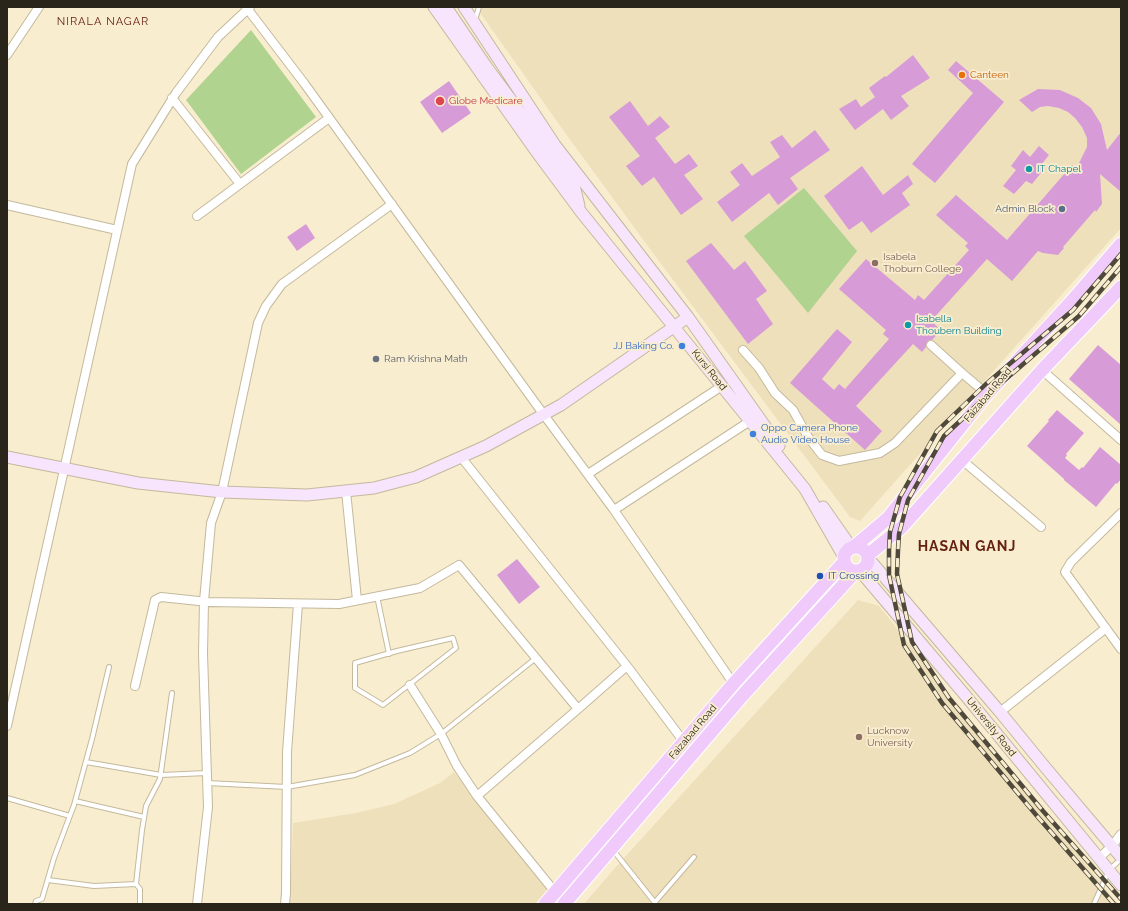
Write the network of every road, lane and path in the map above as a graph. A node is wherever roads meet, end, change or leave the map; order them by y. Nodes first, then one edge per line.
1 (39, 7) edge
2 (434, 7) edge
3 (446, 7) edge
4 (464, 7) edge
5 (479, 7) edge
6 (248, 8) edge
7 (474, 21) junction
8 (7, 55) edge
9 (172, 98) junction
10 (329, 118) junction
11 (240, 184) junction
12 (574, 185) junction
13 (593, 194) junction
14 (392, 204) junction
15 (7, 205) edge
16 (581, 212) junction
17 (196, 216) dead end
18 (117, 230) junction
19 (1121, 244) edge
20 (1121, 287) edge
21 (688, 317) junction
22 (674, 327) junction
23 (931, 345) dead end
24 (743, 350) dead end
25 (1042, 370) junction
26 (962, 373) junction
27 (722, 386) junction
28 (987, 394) junction
29 (544, 415) junction
30 (750, 421) junction
31 (1121, 440) edge
32 (7, 457) edge
33 (462, 457) junction
34 (962, 460) junction
35 (64, 469) junction
36 (588, 474) junction
37 (346, 491) junction
38 (222, 492) junction
39 (614, 510) junction
40 (1121, 513) edge
41 (1041, 527) dead end
42 (849, 553) junction
43 (869, 557) junction
44 (858, 571) junction
45 (378, 596) junction
46 (357, 600) junction
47 (204, 601) junction
48 (298, 604) junction
49 (1106, 628) junction
50 (1121, 649) edge
51 (389, 654) junction
52 (536, 658) junction
53 (627, 666) junction
54 (110, 667) dead end
55 (734, 683) junction
56 (410, 685) junction
57 (135, 686) dead end
58 (172, 693) dead end
59 (742, 696) junction
60 (578, 709) junction
61 (1000, 712) junction
62 (7, 726) edge
63 (441, 734) junction
64 (684, 743) junction
65 (692, 754) junction
66 (86, 762) junction
67 (207, 773) junction
68 (161, 775) junction
69 (207, 783) junction
70 (287, 787) junction
71 (477, 796) junction
72 (7, 798) edge
73 (75, 802) junction
74 (70, 816) junction
75 (144, 817) junction
76 (1121, 834) edge
77 (1112, 846) junction
78 (612, 849) junction
79 (694, 857) dead end
80 (1099, 858) junction
81 (1121, 858) edge
82 (1109, 870) junction
83 (48, 880) junction
84 (136, 884) junction
85 (1121, 885) edge
86 (555, 892) junction
87 (566, 902) edge
88 (656, 903) edge
89 (35, 904) edge
90 (140, 904) edge
91 (197, 904) edge
92 (285, 904) edge
93 (545, 904) edge
94 (1094, 904) edge

1 - 8 street
2 - 16 main road
3 - 12 main road, Kursi Road
4 - 7 main road
5 - 7 lane
6 - 9 street
6 - 10 street
7 - 13 main road
9 - 11 street
9 - 18 street
10 - 11 street
10 - 14 street
11 - 17 street
12 - 13 main road, Kursi Road
12 - 16 main road, Kursi Road
13 - 21 main road, Kursi Road
14 - 29 street
14 - 38 street
15 - 18 street
16 - 22 main road, Kursi Road
18 - 35 street
19 - 28 main road, Faizabad Road
20 - 25 main road
21 - 22 main road
21 - 42 main road, Kursi Road
22 - 27 main road, Kursi Road
22 - 29 main road
23 - 26 street
24 - 26 street
25 - 31 street
25 - 34 main road
26 - 28 street
27 - 30 main road, Kursi Road
27 - 36 street
28 - 42 main road, Faizabad Road
29 - 33 main road
29 - 36 street
30 - 39 street
30 - 42 main road, Kursi Road
32 - 35 main road
33 - 37 main road
33 - 53 street
34 - 41 street
34 - 43 main road
35 - 38 main road
35 - 62 street
36 - 39 street
37 - 38 main road
37 - 46 street
38 - 47 street
39 - 55 street
40 - 49 street
42 - 43 main road
42 - 44 main road
42 - 55 main road, Faizabad Road
43 - 44 main road
43 - 61 main road, University Road
44 - 59 main road, Faizabad Road
44 - 80 main road, University Road
45 - 46 street
45 - 51 lane
45 - 52 street
46 - 48 street
47 - 48 street
47 - 57 street
47 - 67 street
48 - 70 street
49 - 50 street
49 - 61 street
51 - 56 lane
51 - 56 lane
52 - 60 street
52 - 63 lane
53 - 60 street
53 - 64 street
54 - 66 lane
55 - 59 street
55 - 64 main road, Faizabad Road
56 - 63 street
58 - 68 lane
59 - 65 main road, Faizabad Road
60 - 71 street
61 - 77 main road, University Road
63 - 70 lane
63 - 71 street
64 - 65 street
64 - 86 main road, Faizabad Road
65 - 78 main road, Faizabad Road
66 - 68 lane
66 - 73 lane
67 - 68 lane
67 - 69 street
68 - 75 lane
69 - 70 lane
69 - 91 street
70 - 92 street
71 - 86 street
72 - 74 lane
73 - 74 lane
73 - 75 lane
74 - 83 lane
75 - 84 lane
76 - 77 street
77 - 80 street
77 - 81 main road, University Road
78 - 87 main road, Faizabad Road
78 - 88 lane
79 - 88 lane
80 - 82 main road, University Road
81 - 82 lane
82 - 85 main road, University Road
82 - 94 lane
83 - 84 lane
83 - 89 lane
84 - 90 lane
86 - 87 street
86 - 93 main road, Faizabad Road

